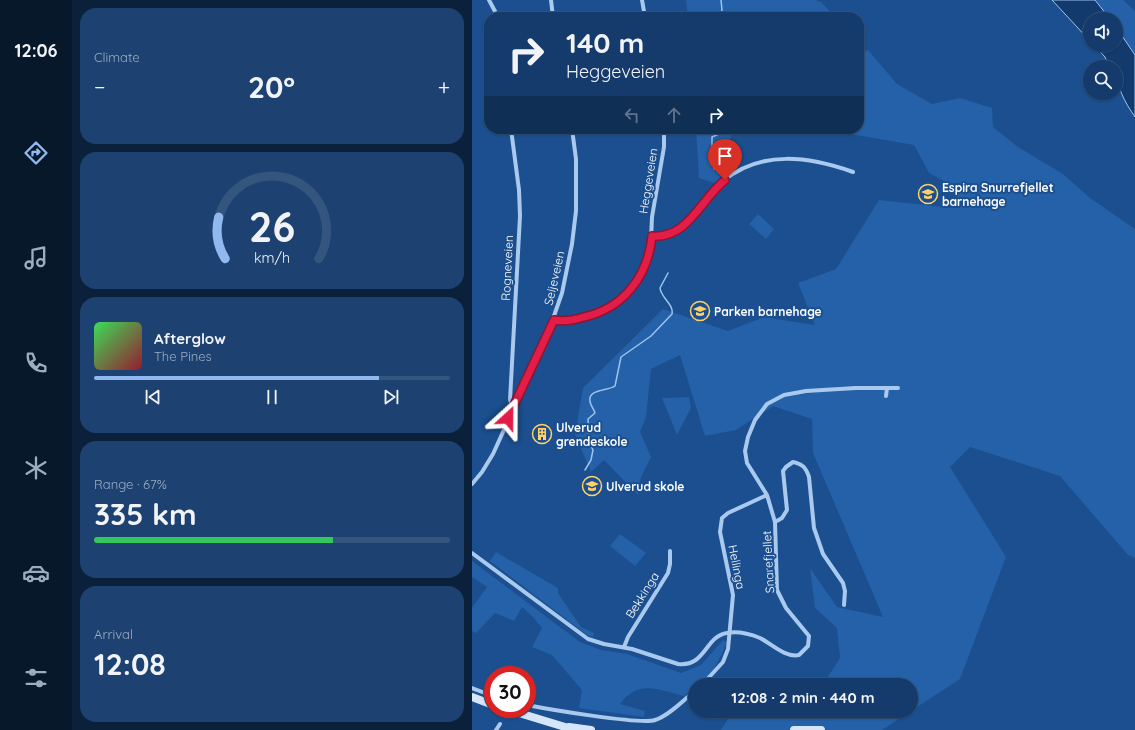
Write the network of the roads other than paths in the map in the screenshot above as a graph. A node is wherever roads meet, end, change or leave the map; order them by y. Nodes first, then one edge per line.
1 (489, 0) edge
2 (550, 0) edge
3 (642, 0) edge
4 (495, 12) edge
5 (553, 12) edge
6 (644, 12) edge
7 (512, 134) edge
8 (572, 134) edge
9 (664, 134) edge
10 (853, 172) dead end
11 (652, 236) junction
12 (554, 320) junction
13 (886, 388) junction
14 (898, 388) dead end
15 (886, 396) dead end
16 (513, 407) junction
17 (472, 484) edge
18 (767, 495) junction
19 (775, 522) junction
20 (670, 551) dead end
21 (472, 553) edge
22 (844, 606) dead end
23 (729, 633) junction
24 (624, 647) junction
25 (708, 678) edge
26 (472, 688) edge
27 (484, 693) edge
28 (688, 696) edge
29 (472, 697) edge
30 (484, 702) edge
31 (536, 705) edge
32 (536, 718) edge
33 (500, 724) dead end
34 (566, 726) junction
35 (496, 730) edge
36 (575, 730) edge
37 (591, 730) edge
38 (794, 730) edge
39 (821, 730) edge

1 - 4 street
2 - 5 street
3 - 6 street
7 - 16 street, Rogneveien
8 - 12 street, Seljeveien
9 - 11 street, Heggeveien
10 - 11 street
11 - 12 street, Heggeveien
12 - 16 street, Seljeveien
13 - 14 street, Snarefjellet
13 - 15 street
13 - 18 street, Snarefjellet
16 - 17 street, Seljeveien
18 - 19 street, Snarefjellet
18 - 23 street, Hellinga
19 - 22 street
19 - 23 street, Snarefjellet
20 - 24 street, Bekkinga
21 - 24 street
23 - 24 street
23 - 25 street, Hellinga
26 - 27 street
28 - 31 street
29 - 30 main road
32 - 34 main road
33 - 35 street
34 - 36 main road
34 - 37 main road
38 - 39 main road

